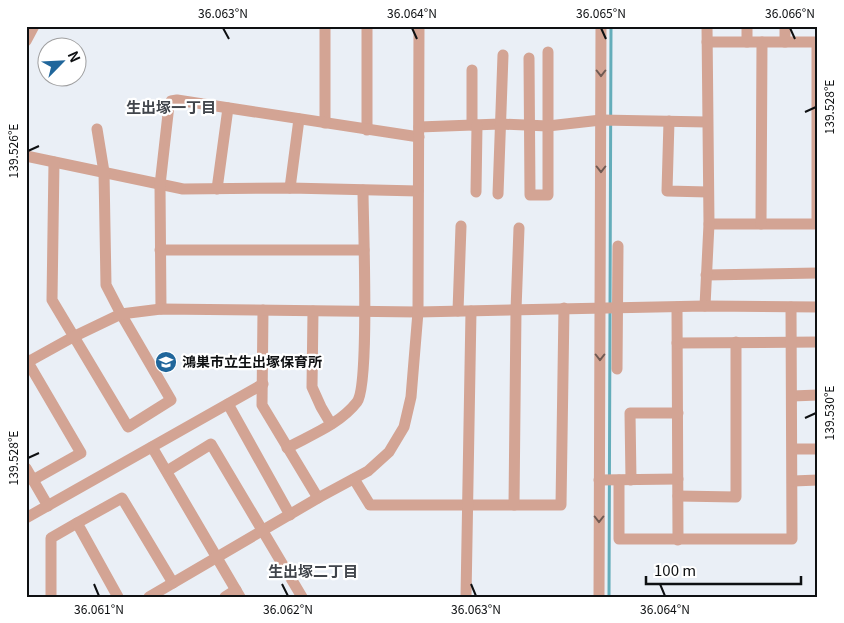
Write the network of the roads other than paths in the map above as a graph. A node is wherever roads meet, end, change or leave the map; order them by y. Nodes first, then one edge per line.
1 (34, 26) edge
2 (325, 26) edge
3 (367, 26) edge
4 (419, 26) edge
5 (601, 26) edge
6 (707, 26) edge
7 (747, 26) edge
8 (785, 26) edge
9 (26, 41) edge
10 (707, 42) junction
11 (747, 42) junction
12 (762, 42) junction
13 (785, 42) junction
14 (817, 42) edge
15 (548, 52) dead end
16 (503, 55) dead end
17 (530, 58) dead end
18 (472, 70) dead end
19 (228, 108) junction
20 (299, 119) junction
21 (601, 120) junction
22 (669, 121) junction
23 (707, 122) junction
24 (325, 123) junction
25 (500, 124) junction
26 (474, 125) junction
27 (548, 126) junction
28 (530, 127) junction
29 (96, 129) dead end
30 (367, 130) junction
31 (419, 132) junction
32 (26, 156) edge
33 (54, 162) junction
34 (104, 172) junction
35 (160, 185) junction
36 (290, 188) junction
37 (217, 189) junction
38 (363, 190) junction
39 (418, 191) junction
40 (476, 192) dead end
41 (708, 192) junction
42 (498, 194) dead end
43 (709, 224) junction
44 (761, 224) junction
45 (461, 226) dead end
46 (520, 228) dead end
47 (618, 246) dead end
48 (160, 250) junction
49 (364, 250) junction
50 (818, 273) edge
51 (706, 275) junction
52 (705, 306) junction
53 (618, 307) junction
54 (678, 307) junction
55 (791, 307) junction
56 (818, 307) edge
57 (564, 308) junction
58 (600, 308) junction
59 (161, 309) junction
60 (263, 310) junction
61 (516, 310) junction
62 (312, 311) junction
63 (364, 311) junction
64 (458, 311) junction
65 (471, 311) junction
66 (418, 312) junction
67 (121, 314) junction
68 (73, 337) junction
69 (736, 342) junction
70 (791, 342) junction
71 (818, 342) edge
72 (678, 343) junction
73 (27, 361) edge
74 (617, 369) dead end
75 (263, 384) junction
76 (818, 395) edge
77 (792, 396) junction
78 (228, 404) junction
79 (678, 413) junction
80 (331, 424) junction
81 (152, 447) junction
82 (287, 448) junction
83 (793, 449) junction
84 (818, 449) edge
85 (26, 468) edge
86 (167, 471) junction
87 (354, 479) junction
88 (678, 479) junction
89 (33, 480) junction
90 (599, 480) junction
91 (619, 480) junction
92 (631, 480) junction
93 (818, 480) edge
94 (793, 481) junction
95 (678, 496) junction
96 (318, 498) junction
97 (48, 506) junction
98 (468, 506) junction
99 (514, 506) junction
100 (290, 515) junction
101 (26, 518) edge
102 (77, 523) junction
103 (263, 532) junction
104 (678, 540) junction
105 (218, 557) junction
106 (173, 583) junction
107 (238, 593) edge
108 (51, 597) edge
109 (118, 597) edge
110 (149, 597) edge
111 (225, 597) edge
112 (302, 597) edge
113 (466, 597) edge
114 (599, 597) edge

1 - 9 street
2 - 24 street
3 - 30 street
4 - 31 street
5 -> 21 street
6 - 10 street
7 - 11 street
8 - 13 street
10 - 11 street
10 - 23 street
11 - 12 street
12 - 13 street
12 - 44 street
13 - 14 street
14 - 44 street
15 - 27 street
16 - 25 street
17 - 28 street
18 - 26 street
19 - 20 street
19 - 35 street
19 - 37 street
20 - 24 street
20 - 36 street
21 - 22 street
21 - 27 street
21 -> 58 street
22 - 23 street
22 - 41 street
23 - 41 street
24 - 30 street
25 - 26 street
25 - 28 street
25 - 42 street
26 - 31 street
26 - 40 street
27 - 28 street
27 - 28 street
29 - 34 street
30 - 31 street
31 - 39 street
32 - 33 street
33 - 34 street
33 - 68 street
34 - 35 street
34 - 67 street
35 - 37 street
35 - 48 street
36 - 37 street
36 - 38 street
38 - 39 street
38 - 49 street
39 - 66 street
41 - 43 street
43 - 44 street
43 - 51 street
45 - 64 street
46 - 61 street
47 - 53 street
48 - 49 street
48 - 59 street
49 - 63 street
50 - 51 street
51 - 52 street
52 - 54 street
52 - 55 street
53 - 54 street
53 - 58 street
53 - 74 street
54 - 72 street
55 - 56 street
55 - 70 street
57 - 58 street
57 - 61 street
57 - 99 street
58 -> 90 street
59 - 60 street
59 - 67 street
60 - 62 street
60 - 75 street
61 - 65 street
61 - 99 street
62 - 63 street
62 - 80 street
63 - 66 street
63 - 80 street
64 - 65 street
64 - 66 street
65 - 98 street
66 - 87 street
67 - 68 street
67 - 68 street
68 - 73 street
69 - 70 street
69 - 72 street
69 - 95 street
70 - 71 street
70 - 77 street
72 - 79 street
73 - 89 street
75 - 78 street
75 - 82 street
76 - 77 street
77 - 83 street
78 - 81 street
78 - 100 street
79 - 88 street
79 - 92 street
80 - 82 street
81 - 86 street
81 - 97 street
82 - 96 street
83 - 84 street
83 - 94 street
85 - 89 street
86 - 103 street
86 - 105 street
87 - 96 street
87 - 98 street
88 - 92 street
88 - 95 street
89 - 97 street
90 - 91 street
90 -> 114 street
91 - 92 street
91 - 104 street
93 - 94 street
94 - 104 street
95 - 104 street
96 - 100 street
97 - 101 street
98 - 99 street
98 - 113 street
100 - 103 street
102 - 106 street
102 - 108 street
102 - 109 street
103 - 105 street
103 - 112 street
105 - 106 street
105 - 107 street
106 - 110 street
107 - 111 street

